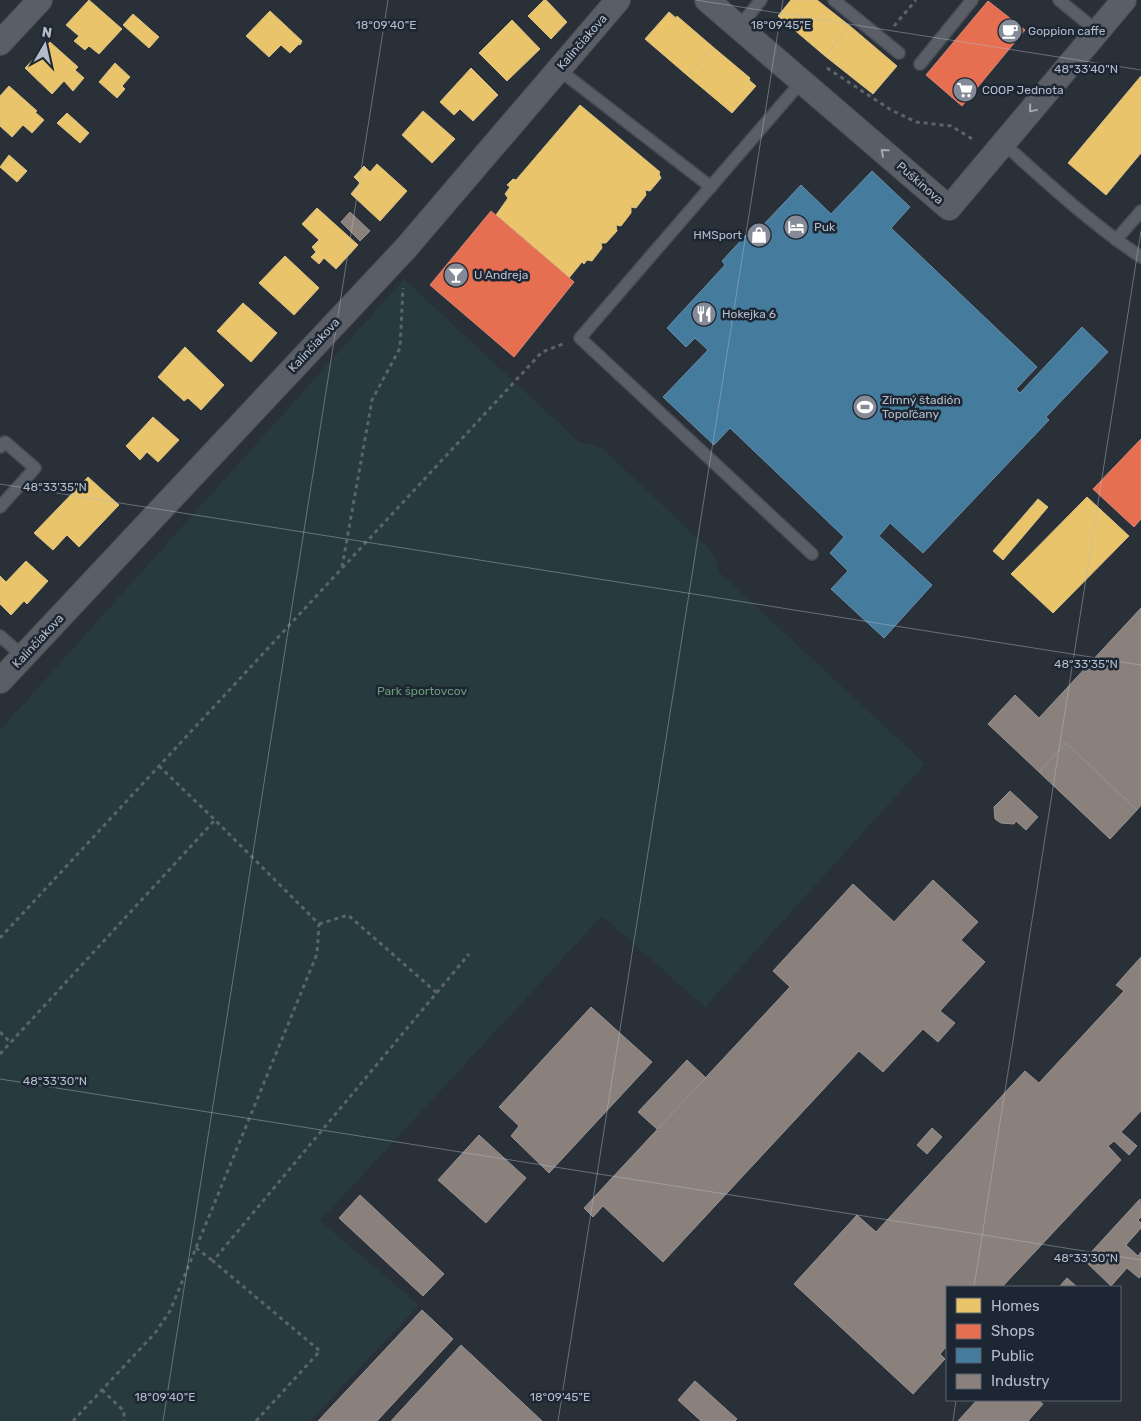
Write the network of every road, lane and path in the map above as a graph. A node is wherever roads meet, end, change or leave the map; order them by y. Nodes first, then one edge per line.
1 (40, 0) edge
2 (618, 0) edge
3 (707, 0) edge
4 (761, 0) edge
5 (834, 0) edge
6 (916, 0) edge
7 (972, 0) edge
8 (1059, 0) edge
9 (1124, 0) edge
10 (739, 27) junction
11 (4, 29) edge
12 (1097, 32) junction
13 (883, 40) junction
14 (900, 53) dead end
15 (920, 64) dead end
16 (558, 69) junction
17 (801, 80) junction
18 (999, 149) junction
19 (711, 187) junction
20 (1141, 211) edge
21 (1116, 240) junction
22 (406, 248) junction
23 (1141, 257) edge
24 (580, 338) junction
25 (0, 447) edge
26 (0, 507) edge
27 (812, 554) dead end
28 (342, 568) junction
29 (0, 636) edge
30 (23, 656) junction
31 (0, 681) edge
32 (159, 766) junction
33 (215, 820) junction
34 (319, 924) junction
35 (0, 938) edge
36 (470, 954) dead end
37 (437, 993) junction
38 (0, 1032) edge
39 (11, 1042) junction
40 (0, 1054) edge
41 (196, 1248) junction
42 (213, 1262) junction
43 (102, 1390) junction
44 (73, 1421) edge
45 (124, 1421) edge
46 (256, 1421) edge

1 - 11 street
2 - 16 street, Kalinčiakova
3 - 10 street, Puškinova
4 - 10 lane
5 - 13 lane
6 - 13 path
7 - 15 lane
8 - 12 lane
9 - 12 street, Puškinova
10 - 17 street, Puškinova
12 -> 18 street, Puškinova
13 - 14 lane
16 - 19 lane
16 - 22 street, Kalinčiakova
17 - 18 path
18 -> 17 street, Puškinova
17 - 19 lane
18 - 21 lane
19 - 24 lane
20 - 21 lane
21 - 23 lane
22 - 28 path
22 - 30 street, Kalinčiakova
24 - 27 lane
24 - 28 path
25 - 26 lane
28 - 32 path
29 - 30 lane
30 - 31 street, Kalinčiakova
32 - 33 path
32 - 35 path
33 - 34 path
33 - 39 path
34 - 37 path
34 - 41 path
36 - 37 path
37 - 42 path
38 - 39 path
39 - 40 path
41 - 42 path
41 - 43 path
42 - 46 path
43 - 44 path
43 - 45 path

